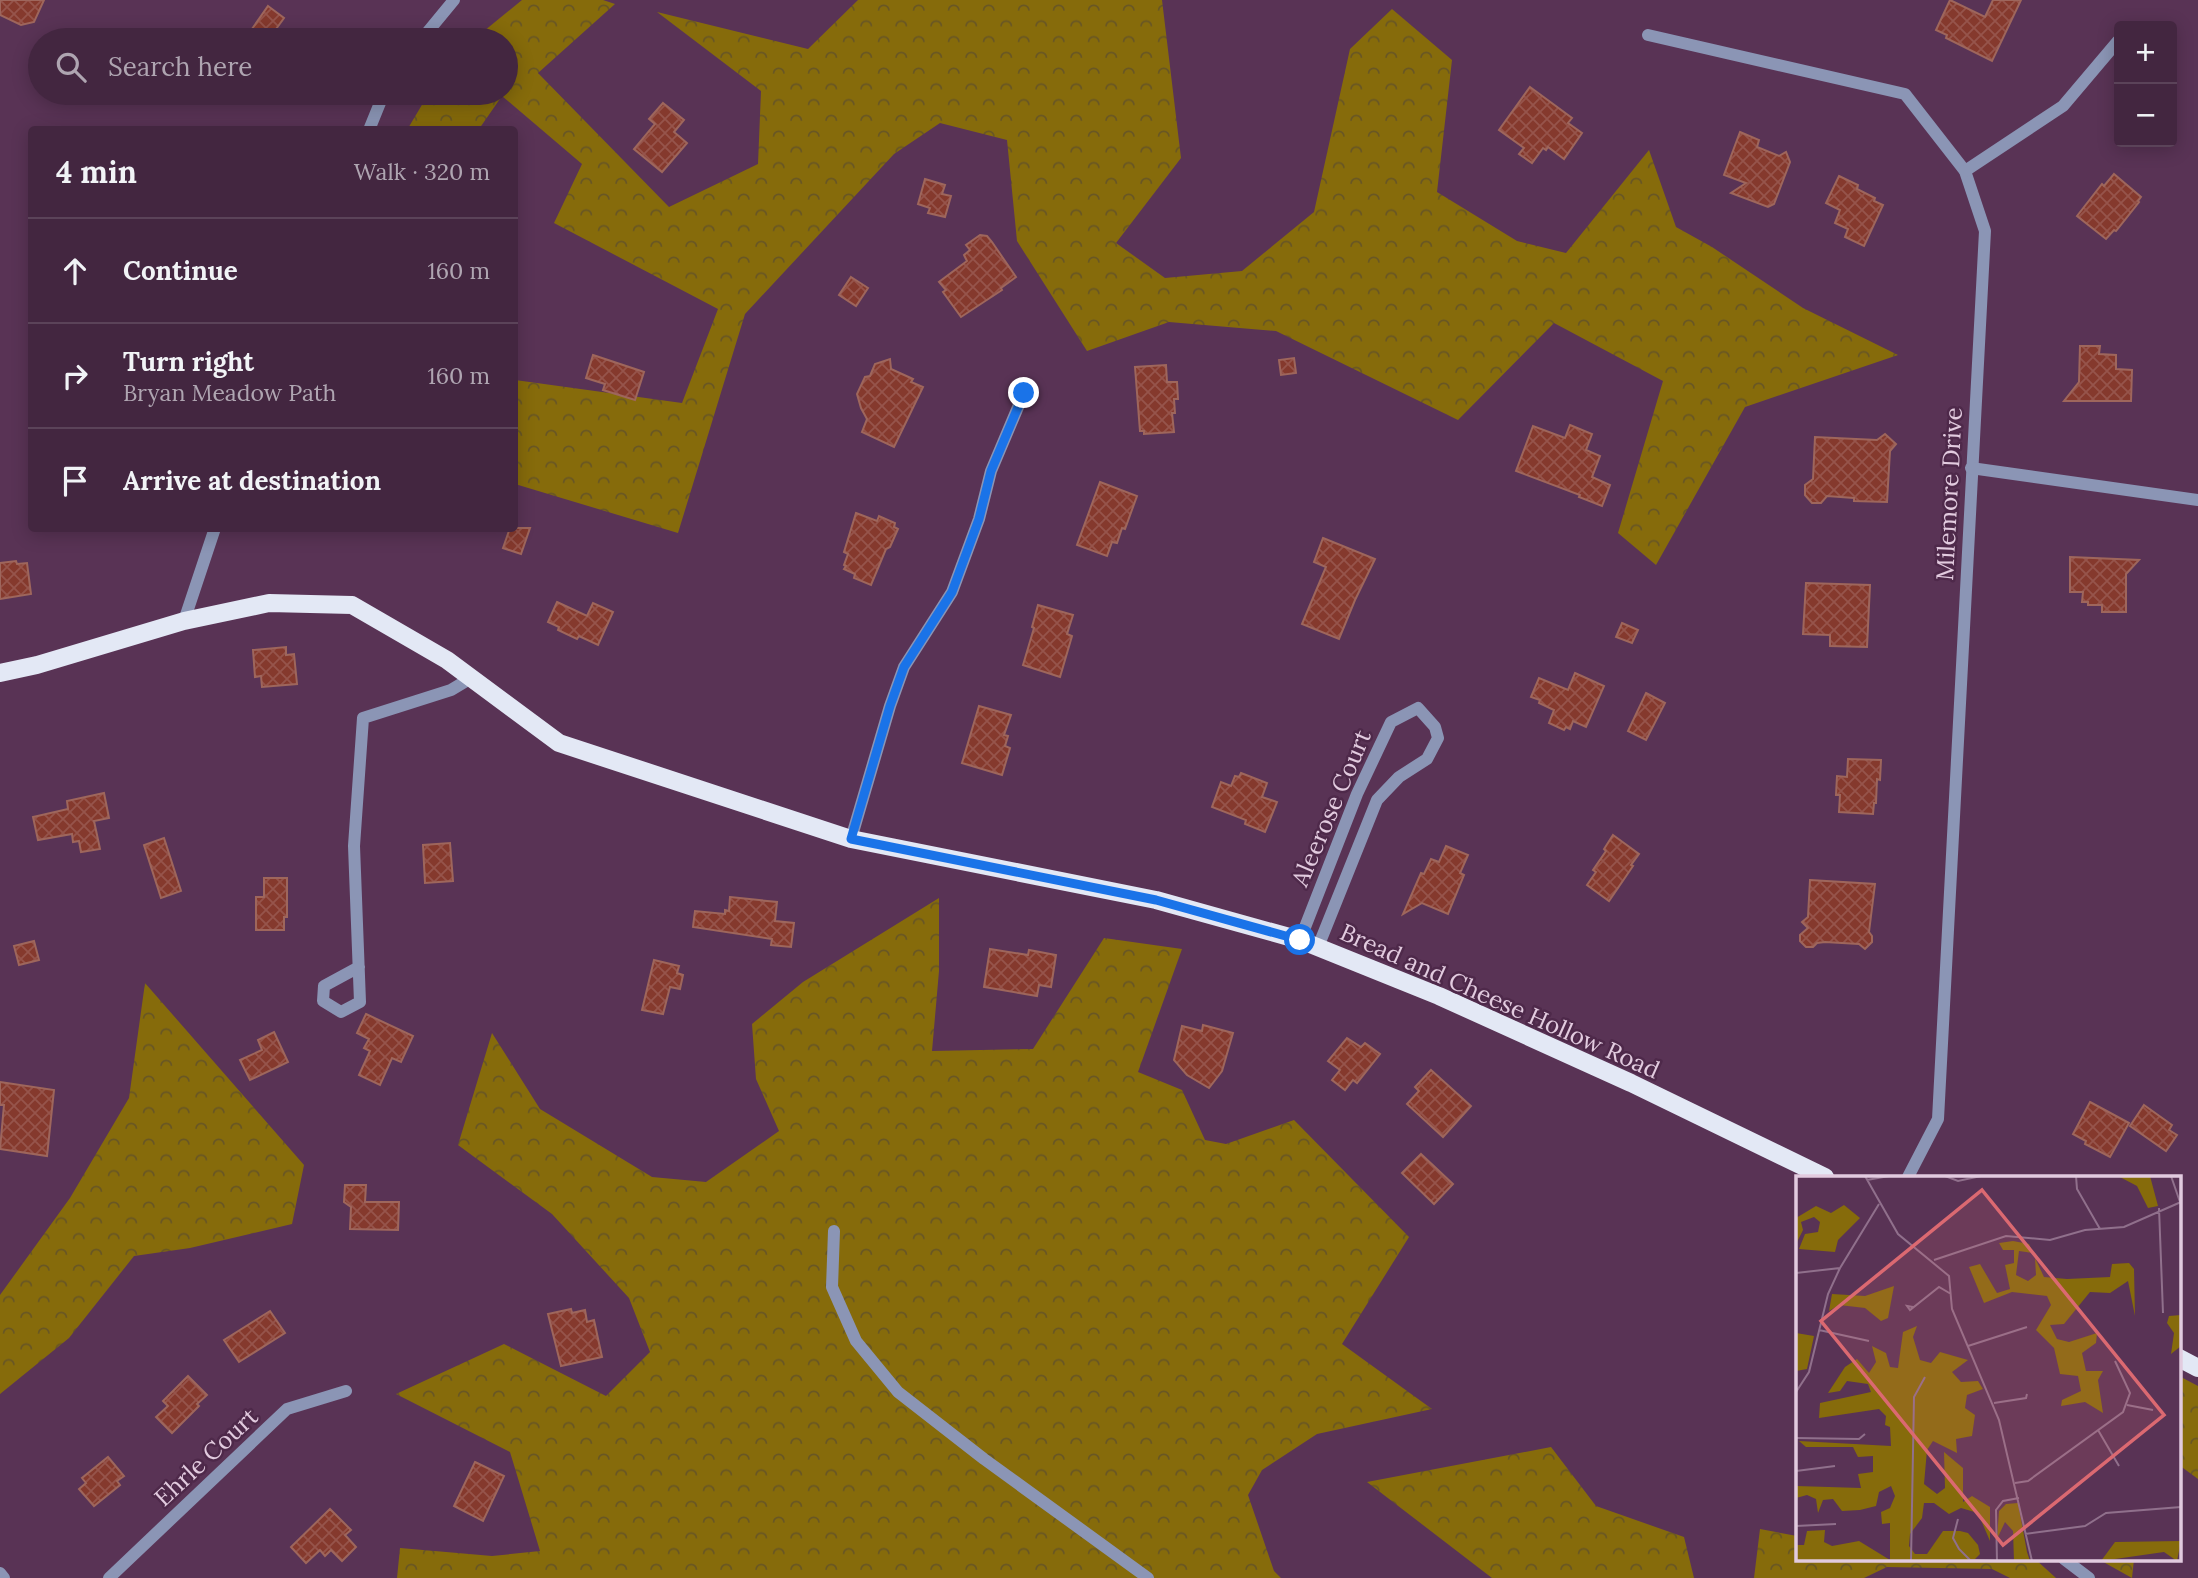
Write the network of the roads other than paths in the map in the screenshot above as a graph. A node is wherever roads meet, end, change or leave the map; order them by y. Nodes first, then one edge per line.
1 (454, 0) edge
2 (431, 28) edge
3 (1648, 34) dead end
4 (2114, 46) edge
5 (379, 105) edge
6 (371, 126) edge
7 (1965, 170) junction
8 (1024, 393) dead end
9 (1971, 468) junction
10 (2198, 499) edge
11 (214, 532) edge
12 (184, 621) junction
13 (0, 673) edge
14 (471, 678) junction
15 (851, 839) junction
16 (1300, 940) junction
17 (1318, 947) junction
18 (359, 967) dead end
19 (1823, 1176) edge
20 (1909, 1176) edge
21 (834, 1231) dead end
22 (2180, 1359) edge
23 (2198, 1368) edge
24 (346, 1391) dead end
25 (2065, 1560) edge
26 (0, 1573) edge
27 (4, 1578) edge
28 (109, 1578) edge
29 (1148, 1578) edge
30 (2089, 1578) edge

1 - 2 street
3 - 7 street, Milemore Drive
4 - 7 street
5 - 6 street
7 - 9 street, Milemore Drive
8 - 15 street
9 - 10 street
9 - 20 street, Milemore Drive
11 - 12 street
12 - 13 main road, Bread and Cheese Hollow Road
12 - 14 main road, Bread and Cheese Hollow Road
14 - 15 main road, Bread and Cheese Hollow Road
14 - 18 street
15 - 16 main road, Bread and Cheese Hollow Road
16 - 17 main road, Bread and Cheese Hollow Road
16 - 17 street, Aleerose Court
17 - 19 main road, Bread and Cheese Hollow Road
21 - 29 street
22 - 23 main road
24 - 28 street, Ehrle Court
25 - 30 street
26 - 27 street

